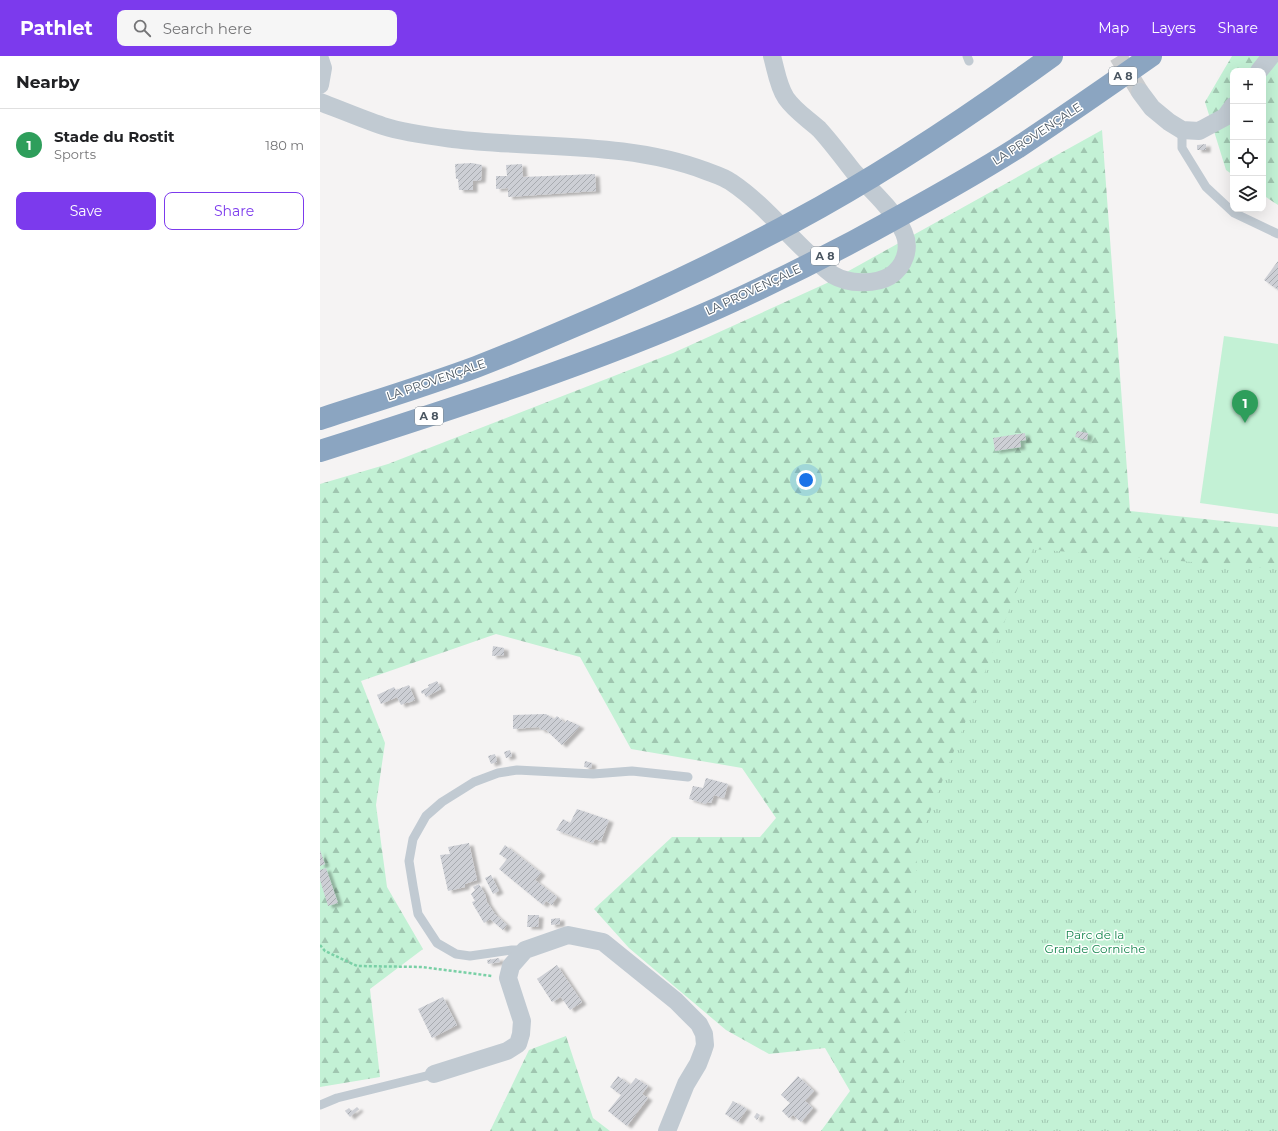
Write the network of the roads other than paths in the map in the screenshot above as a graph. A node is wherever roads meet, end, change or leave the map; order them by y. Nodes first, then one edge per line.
1 (772, 56) edge
2 (1052, 56) edge
3 (1151, 56) edge
4 (1271, 56) edge
5 (320, 59) edge
6 (1261, 68) edge
7 (320, 85) edge
8 (1140, 92) tunnel mouth
9 (320, 102) edge
10 (1230, 110) edge
11 (1182, 130) junction
12 (1278, 234) edge
13 (320, 419) edge
14 (320, 451) edge
15 (688, 776) dead end
16 (525, 950) junction
17 (434, 1074) joint
18 (320, 1105) edge
19 (667, 1131) edge

1 - 9 street
2 - 13 highway, LA PROVENÇALE / A 8
3 - 14 highway, LA PROVENÇALE / A 8
4 - 6 street
5 - 7 street
8 - 11 street
10 - 11 street
11 - 12 lane
15 - 16 lane
16 - 17 street
16 - 19 street
17 - 18 lane

